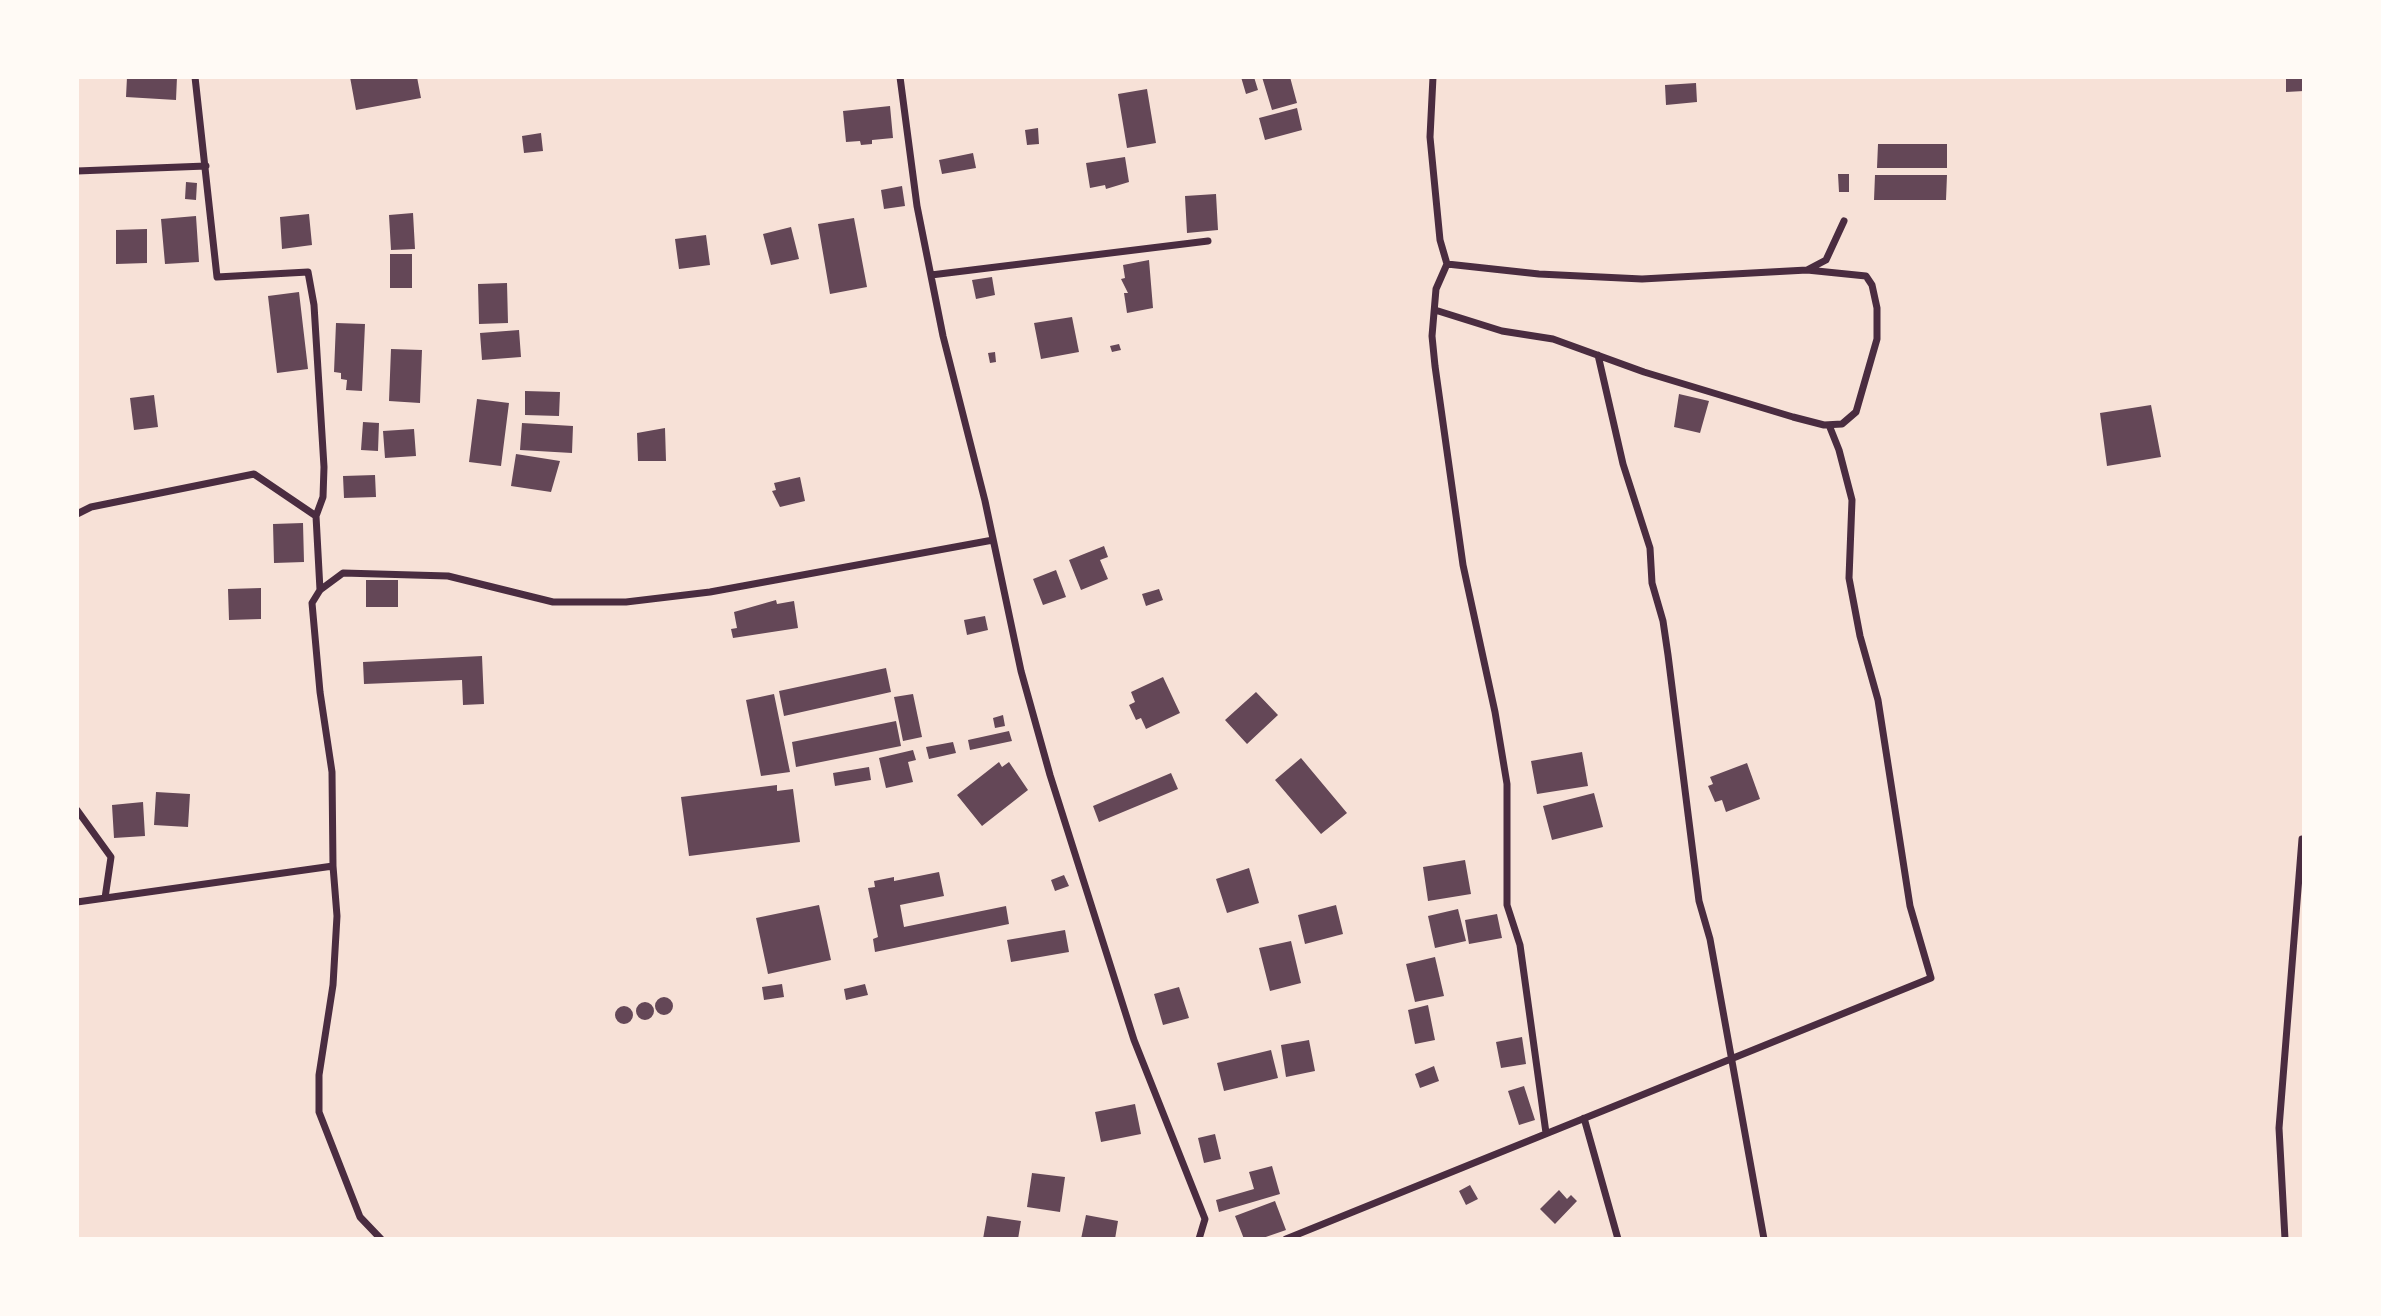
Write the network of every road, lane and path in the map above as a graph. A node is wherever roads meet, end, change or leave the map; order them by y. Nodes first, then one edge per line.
1 (195, 77) edge
2 (900, 77) edge
3 (1433, 77) edge
4 (206, 166) junction
5 (77, 171) edge
6 (1844, 221) dead end
7 (1208, 241) dead end
8 (1447, 264) junction
9 (1807, 270) junction
10 (931, 275) junction
11 (1435, 310) junction
12 (1598, 355) junction
13 (1829, 425) junction
14 (77, 514) edge
15 (316, 516) junction
16 (993, 540) junction
17 (320, 590) junction
18 (77, 810) edge
19 (2302, 839) dead end
20 (333, 866) junction
21 (105, 898) junction
22 (77, 902) edge
23 (1733, 1058) junction
24 (1584, 1118) junction
25 (1546, 1133) junction
26 (381, 1239) edge
27 (1199, 1239) edge
28 (1286, 1239) edge
29 (1618, 1239) edge
30 (1764, 1239) edge
31 (2285, 1239) edge

1 - 4 street
2 - 10 street
3 - 8 street
4 - 5 street
4 - 15 street
6 - 9 street
7 - 10 street
8 - 9 street
8 - 11 street
9 - 13 street
10 - 16 street
11 - 12 street
11 - 25 street
12 - 13 street
12 - 23 street
13 - 23 street
14 - 15 street
15 - 17 street
16 - 17 street
16 - 27 street
17 - 20 street
18 - 21 street
19 - 31 street
20 - 21 street
20 - 26 street
21 - 22 street
23 - 24 street
23 - 30 street
24 - 25 street
24 - 29 street
25 - 28 street

